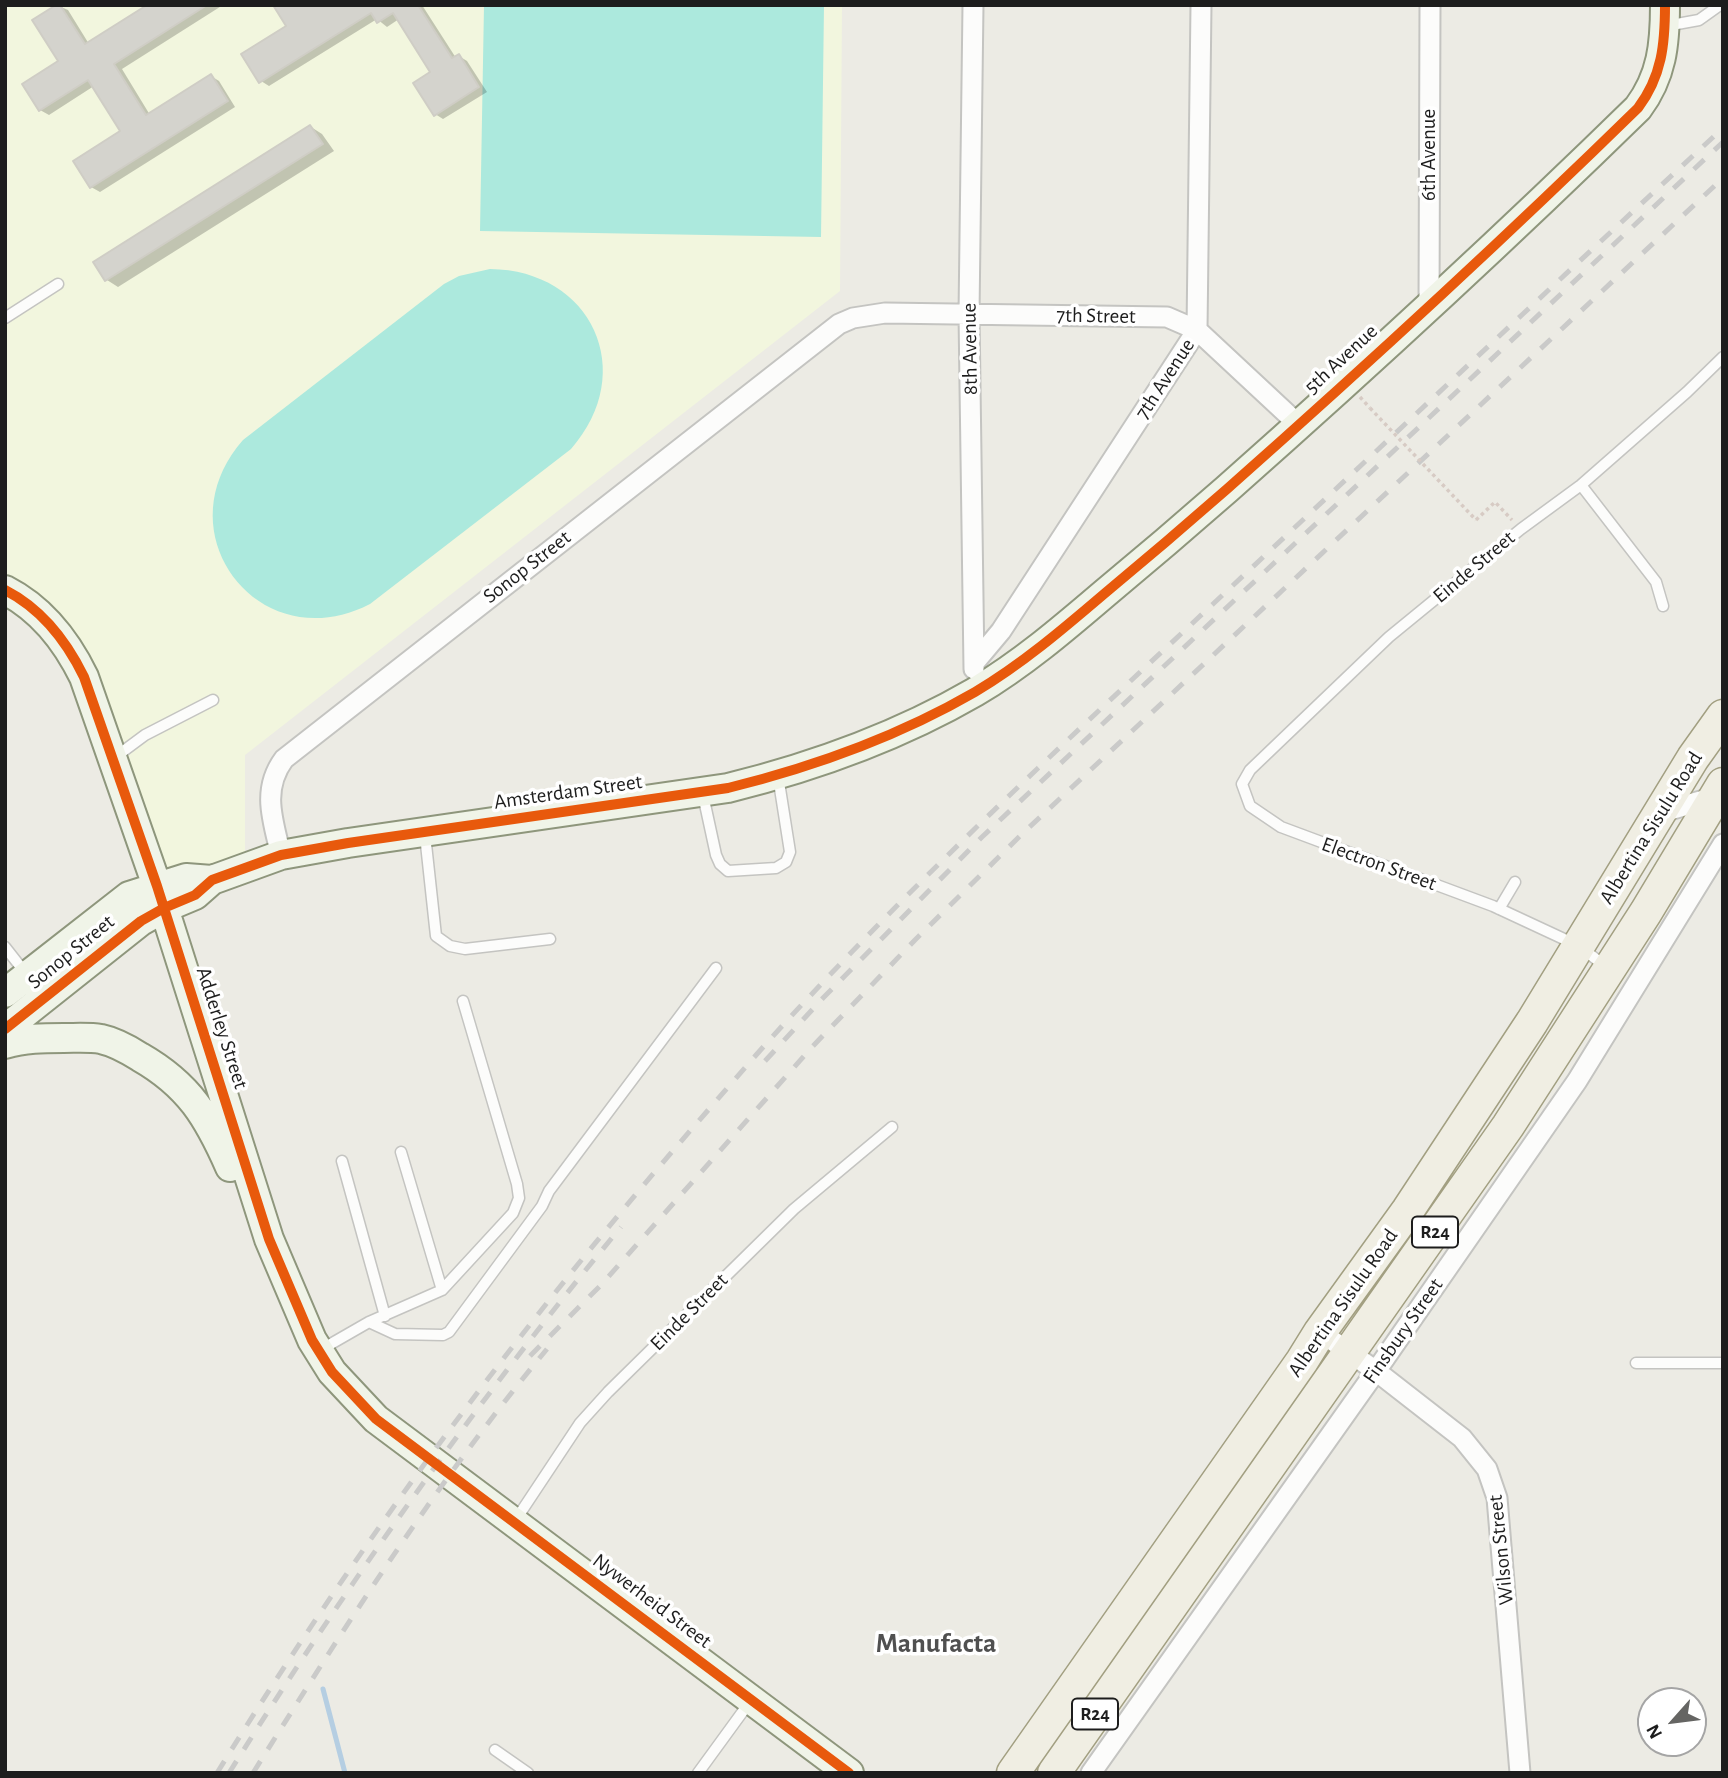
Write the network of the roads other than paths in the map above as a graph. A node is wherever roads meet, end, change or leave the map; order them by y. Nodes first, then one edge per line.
1 (973, 5) edge
2 (1201, 5) edge
3 (1430, 5) edge
4 (1720, 5) edge
5 (1707, 10) edge
6 (1665, 16) edge
7 (58, 284) dead end
8 (1429, 305) junction
9 (970, 314) junction
10 (5, 318) edge
11 (853, 318) joint
12 (1197, 330) junction
13 (1723, 356) edge
14 (1299, 425) junction
15 (1581, 485) junction
16 (5, 590) edge
17 (1663, 606) dead end
18 (975, 662) junction
19 (973, 692) junction
20 (213, 700) dead end
21 (1723, 716) edge
22 (113, 758) junction
23 (778, 775) junction
24 (1243, 791) joint
25 (1720, 791) edge
26 (702, 792) junction
27 (1658, 814) junction
28 (425, 832) junction
29 (1723, 844) edge
30 (281, 855) junction
31 (1515, 882) dead end
32 (160, 897) junction
33 (1499, 909) junction
34 (550, 939) dead end
35 (1578, 946) junction
36 (5, 947) edge
37 (716, 968) dead end
38 (1609, 969) junction
39 (27, 975) junction
40 (5, 993) edge
41 (463, 1002) dead end
42 (5, 1029) edge
43 (5, 1045) edge
44 (892, 1127) dead end
45 (401, 1152) dead end
46 (342, 1161) dead end
47 (442, 1290) junction
48 (385, 1316) junction
49 (369, 1322) junction
50 (1320, 1332) junction
51 (315, 1346) junction
52 (1349, 1352) junction
53 (1636, 1363) dead end
54 (1723, 1363) edge
55 (1376, 1371) junction
56 (432, 1460) joint
57 (514, 1522) junction
58 (752, 1700) junction
59 (495, 1750) dead end
60 (528, 1773) edge
61 (698, 1773) edge
62 (849, 1773) edge
63 (1013, 1773) edge
64 (1054, 1773) edge
65 (1091, 1773) edge
66 (1520, 1773) edge

1 - 9 street, 8th Avenue
2 - 12 street, 7th Avenue
3 - 8 street, 6th Avenue
4 - 5 lane
5 - 6 lane
6 - 8 street, 5th Avenue
7 - 10 lane
8 - 14 street, 5th Avenue
9 - 11 street, 7th Street
9 - 12 street, 7th Street
9 - 18 street, 8th Avenue
11 - 30 street, Sonop Street
12 - 14 street, 7th Street
12 - 18 street, 7th Avenue
13 - 15 lane, Einde Street
14 - 19 street, 5th Avenue
15 - 17 lane
15 - 24 lane, Einde Street
16 - 22 street, Adderley Street
18 - 19 street, 8th Avenue
19 - 23 street, Amsterdam Street
20 - 22 lane
21 - 27 main road, Albertina Sisulu Road / R24
22 - 32 street, Adderley Street
23 - 26 street, Amsterdam Street
23 - 26 lane
24 - 33 lane, Electron Street
25 - 27 street
25 - 38 main road, Albertina Sisulu Road / R24
26 - 28 street, Amsterdam Street
27 - 35 main road, Albertina Sisulu Road / R24
28 - 30 street, Amsterdam Street
28 - 34 lane
29 - 55 street, Finsbury Street
30 - 32 street, Amsterdam Street
31 - 33 lane
32 - 39 street, Sonop Street
32 - 42 street, Sonop Street
32 - 51 street, Adderley Street
33 - 35 lane, Electron Street
35 - 38 lane, Electron Street
35 - 50 main road, Albertina Sisulu Road / R24
36 - 39 lane
37 - 49 lane
38 - 52 main road, Albertina Sisulu Road / R24
39 - 40 street, Sonop Street
41 - 47 lane
43 - 51 street
44 - 57 lane, Einde Street
45 - 47 lane
46 - 48 lane
47 - 48 lane
48 - 49 lane
49 - 51 lane
50 - 52 street, Wilson Street
50 - 63 main road, Albertina Sisulu Road / R24
51 - 56 street, Adderley Street
52 - 55 street, Wilson Street
52 - 64 main road, Albertina Sisulu Road / R24
53 - 54 lane
55 - 65 street, Finsbury Street
55 - 66 street, Wilson Street
56 - 57 street, Nywerheid Street
57 - 58 street, Nywerheid Street
58 - 61 lane
58 - 62 street, Nywerheid Street
59 - 60 lane

